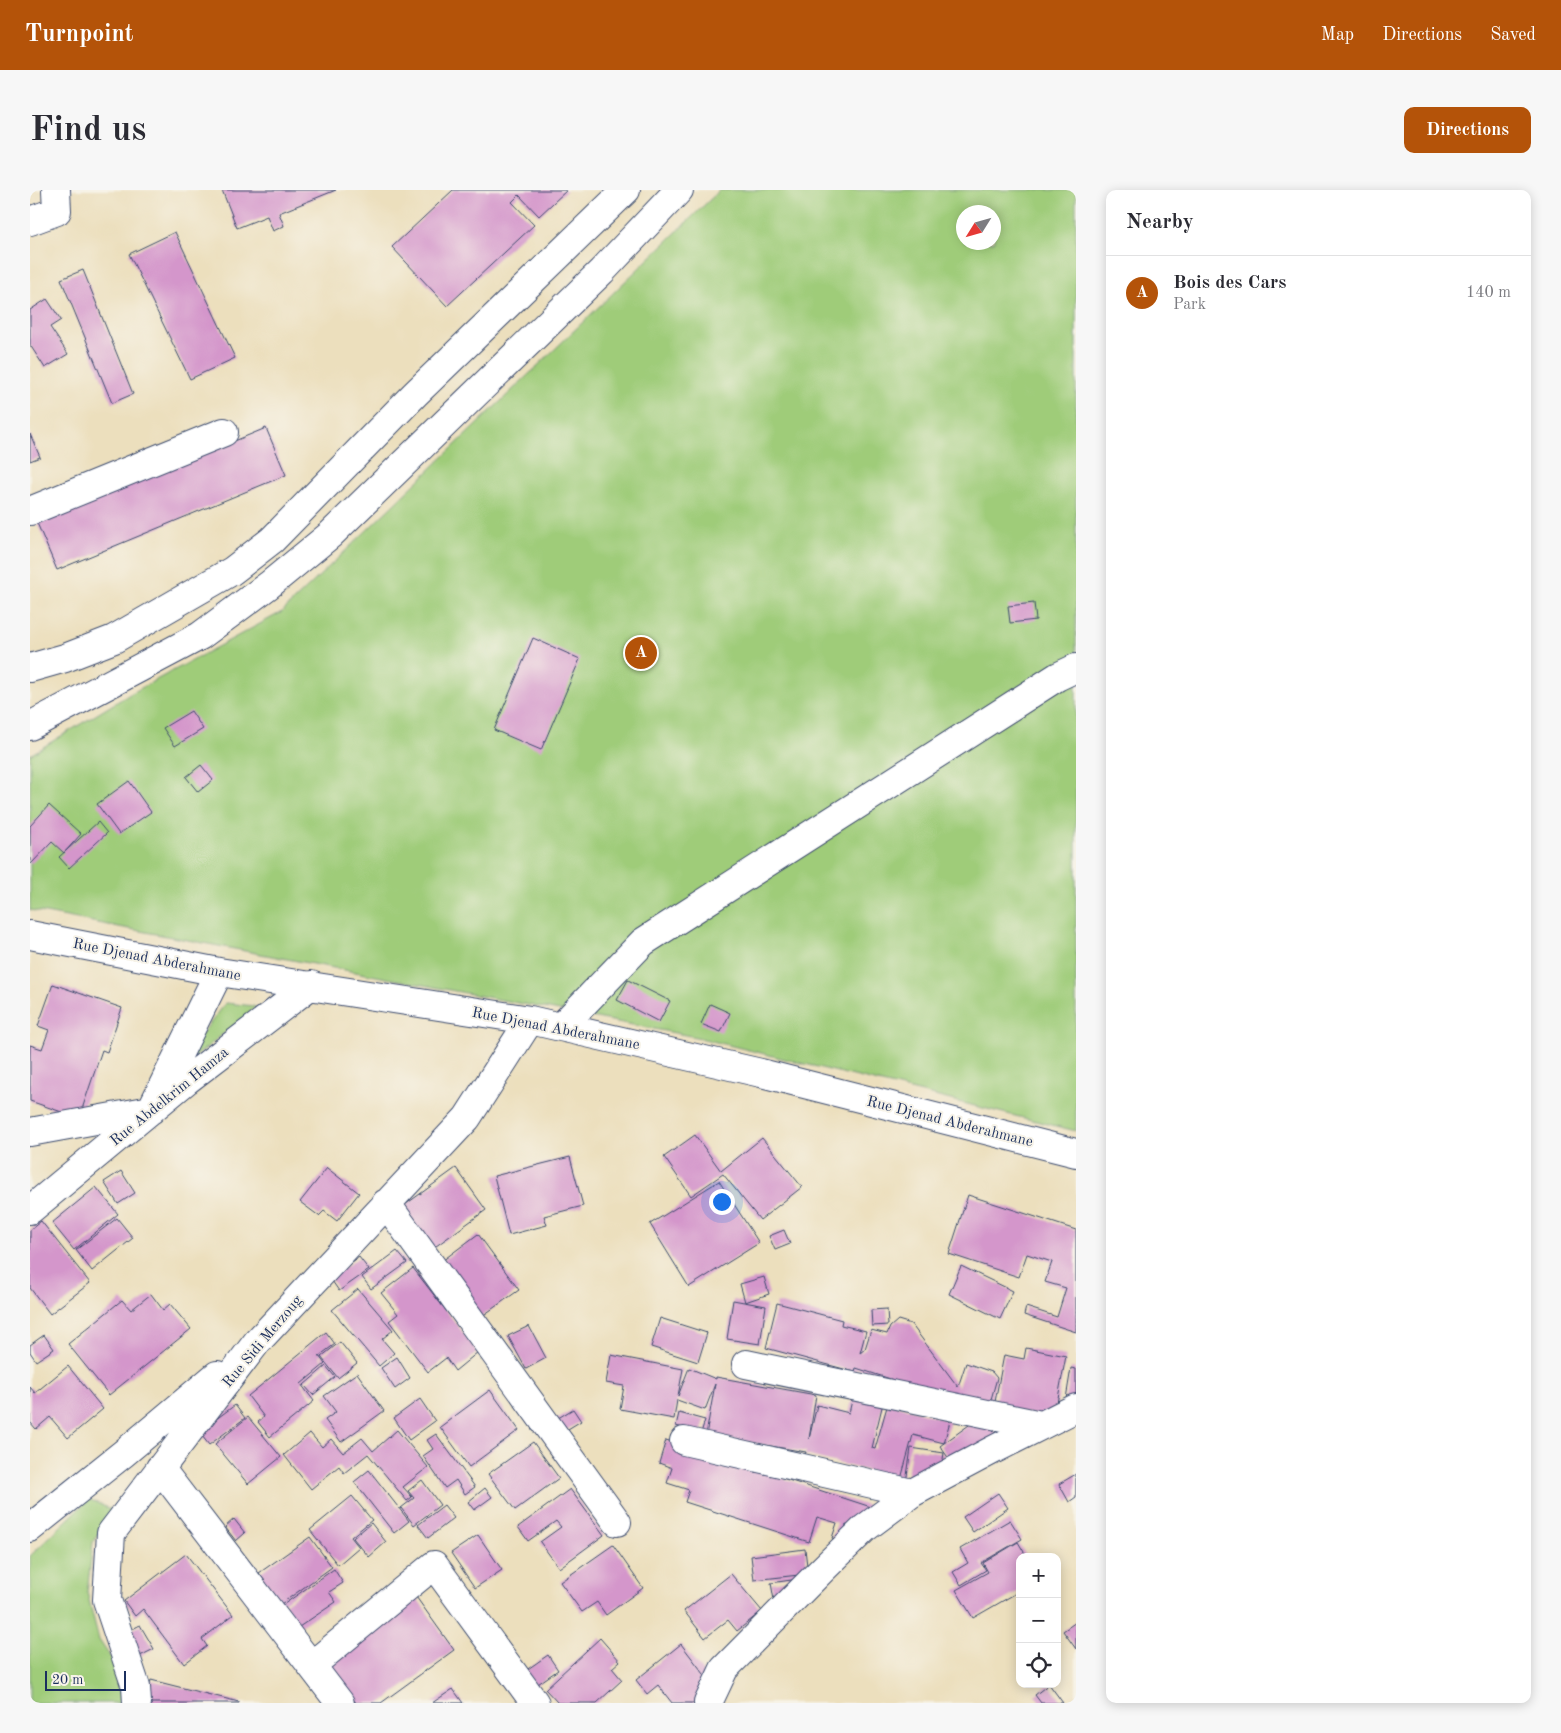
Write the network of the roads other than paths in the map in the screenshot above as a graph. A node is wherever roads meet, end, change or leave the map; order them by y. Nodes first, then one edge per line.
1 (56, 190) edge
2 (626, 190) edge
3 (679, 190) edge
4 (30, 221) edge
5 (224, 432) dead end
6 (30, 511) edge
7 (30, 668) edge
8 (1076, 668) edge
9 (30, 726) edge
10 (30, 935) edge
11 (219, 972) junction
12 (311, 985) junction
13 (530, 1020) junction
14 (560, 1027) junction
15 (151, 1110) junction
16 (30, 1132) edge
17 (1076, 1154) edge
18 (386, 1203) junction
19 (30, 1210) edge
20 (257, 1342) junction
21 (746, 1364) dead end
22 (1076, 1408) edge
23 (1041, 1426) junction
24 (684, 1440) dead end
25 (160, 1468) junction
26 (912, 1493) junction
27 (617, 1522) dead end
28 (30, 1528) edge
29 (312, 1665) junction
30 (137, 1703) edge
31 (340, 1703) edge
32 (536, 1703) edge
33 (708, 1703) edge

1 - 4 street
2 - 7 street
3 - 9 street
5 - 6 street
8 - 14 street
10 - 11 street, Rue Djenad Abderahmane
11 - 12 street, Rue Djenad Abderahmane
11 - 15 street
12 - 13 street, Rue Djenad Abderahmane
12 - 15 street, Rue Abdelkrim Hamza
13 - 14 street, Rue Djenad Abderahmane
13 - 18 street, Rue Sidi Merzoug
14 - 17 street, Rue Djenad Abderahmane
15 - 16 street
15 - 19 street, Rue Abdelkrim Hamza
18 - 20 street, Rue Sidi Merzoug
18 - 27 street
20 - 25 street, Rue Sidi Merzoug
20 - 28 street
21 - 23 street
22 - 23 street
23 - 26 street
24 - 26 street
25 - 29 street
25 - 30 street, Rue Sidi Merzoug
26 - 33 street
29 - 31 street
29 - 32 street

